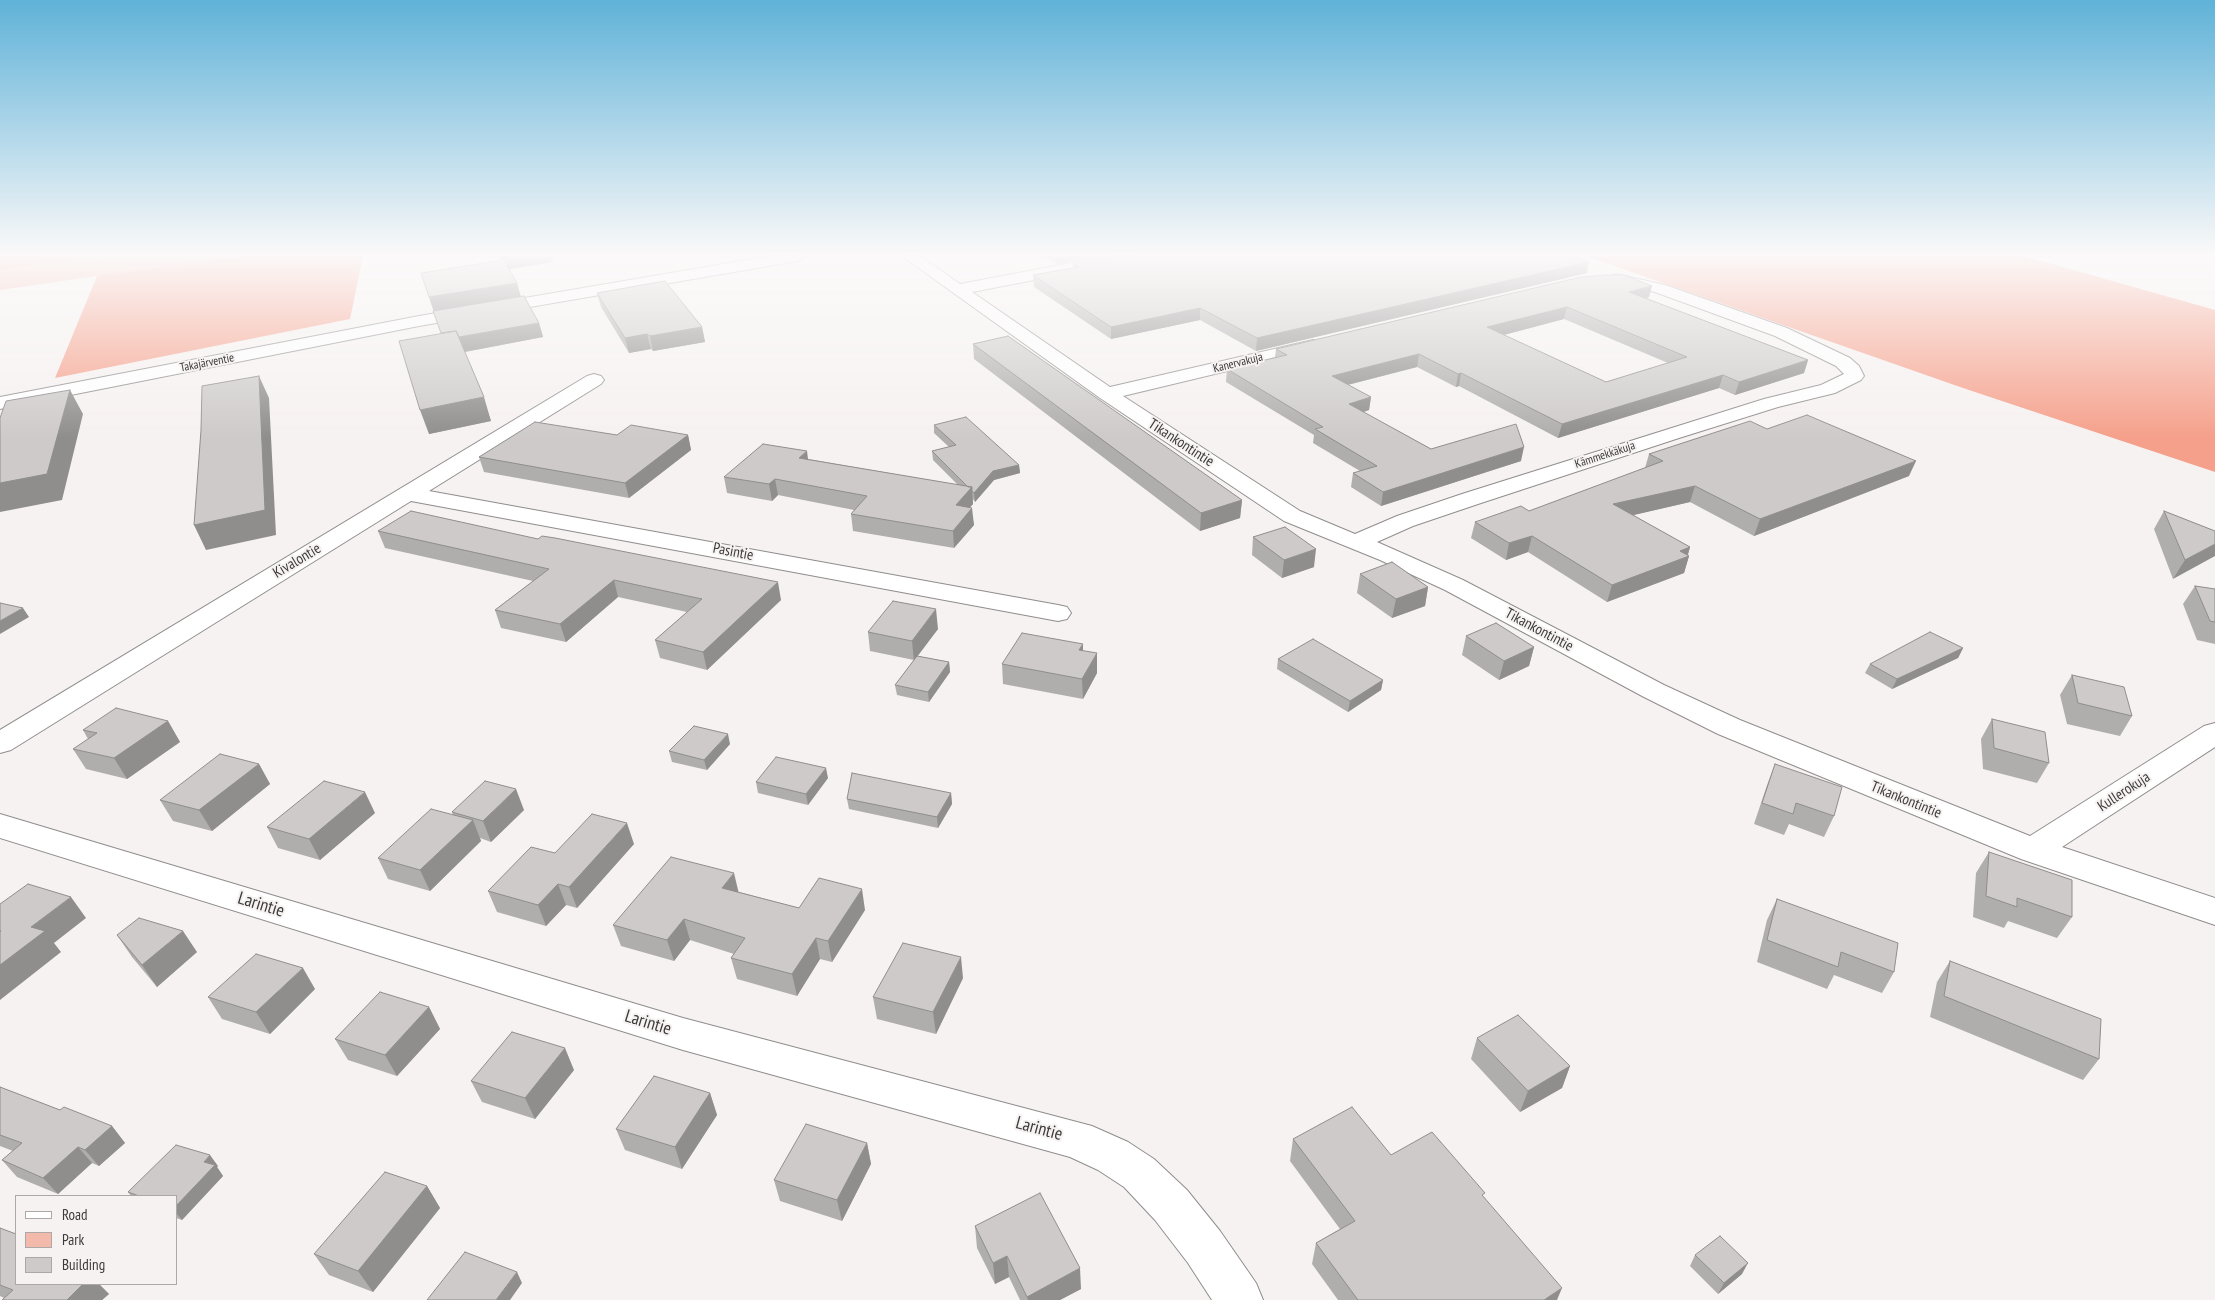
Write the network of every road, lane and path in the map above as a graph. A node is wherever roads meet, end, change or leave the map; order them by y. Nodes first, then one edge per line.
1 (444, 317) edge
2 (998, 317) edge
3 (1741, 317) edge
4 (1327, 342) edge
5 (594, 380) dead end
6 (1107, 394) junction
7 (0, 403) edge
8 (408, 494) junction
9 (1356, 542) junction
10 (1058, 613) dead end
11 (2215, 733) edge
12 (0, 743) edge
13 (0, 826) edge
14 (2033, 850) junction
15 (2215, 912) edge
16 (1239, 1300) edge

1 - 7 street, Takajärventie
2 - 6 street, Tikankontintie
3 - 9 street, Kämmekkäkuja
4 - 6 street, Kanervakuja
5 - 8 street, Kivalontie
6 - 9 street, Tikankontintie
8 - 10 street, Pasintie
8 - 12 street, Kivalontie
9 - 14 street, Tikankontintie
11 - 14 street, Kullerokuja
13 - 16 street, Larintie
14 - 15 street, Tikankontintie

